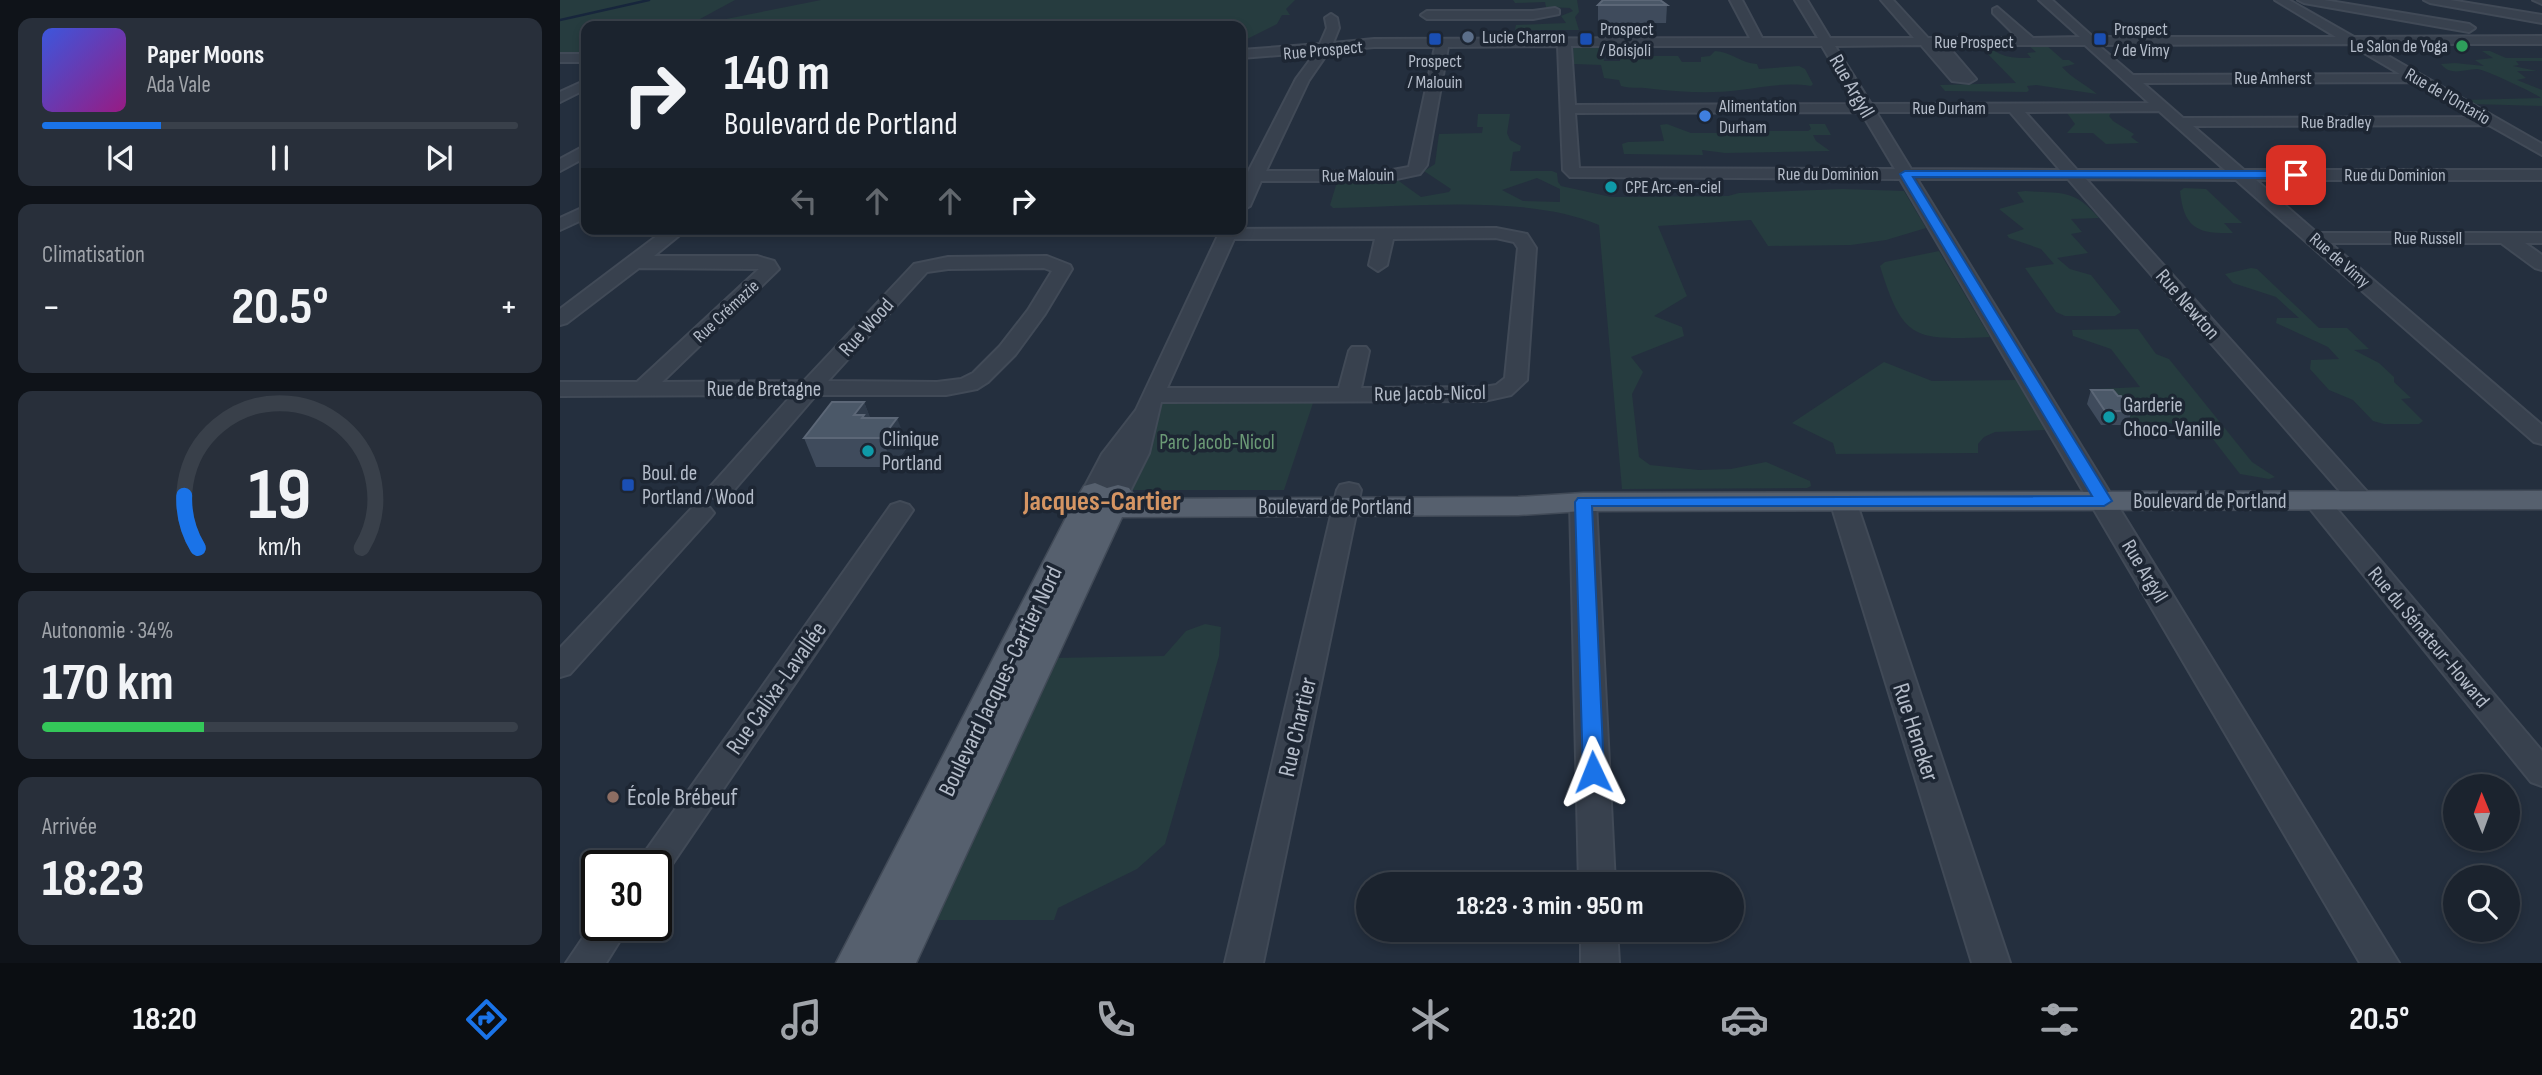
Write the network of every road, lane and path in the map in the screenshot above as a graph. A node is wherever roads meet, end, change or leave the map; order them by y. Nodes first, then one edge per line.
1 (1430, 0) edge
2 (1736, 0) edge
3 (1801, 0) edge
4 (1887, 0) edge
5 (2045, 0) edge
6 (2281, 0) edge
7 (2304, 0) edge
8 (2430, 0) edge
9 (2494, 0) edge
10 (2506, 0) edge
11 (2450, 1) edge
12 (1997, 10) dead end
13 (1555, 12) dead end
14 (1333, 14) dead end
15 (1427, 15) junction
16 (2542, 19) edge
17 (2423, 20) junction
18 (2522, 40) junction
19 (2542, 40) edge
20 (2353, 41) junction
21 (1564, 42) junction
22 (1758, 42) junction
23 (1827, 42) junction
24 (1932, 42) junction
25 (2030, 42) junction
26 (2090, 42) junction
27 (1420, 43) junction
28 (1442, 43) junction
29 (1318, 48) junction
30 (2542, 49) edge
31 (1246, 55) edge
32 (560, 58) edge
33 (581, 58) edge
34 (2416, 78) junction
35 (2130, 79) junction
36 (581, 87) edge
37 (560, 98) edge
38 (2163, 107) junction
39 (1864, 108) junction
40 (2014, 108) junction
41 (1567, 109) junction
42 (2492, 121) junction
43 (2180, 122) junction
44 (2542, 150) edge
45 (581, 153) edge
46 (560, 166) edge
47 (1905, 174) junction
48 (2542, 174) edge
49 (2073, 175) junction
50 (2241, 175) junction
51 (1254, 176) junction
52 (1246, 194) edge
53 (581, 214) edge
54 (560, 225) edge
55 (1246, 232) edge
56 (1385, 234) junction
57 (670, 235) edge
58 (1228, 235) edge
59 (2315, 238) junction
60 (2505, 238) junction
61 (2542, 238) edge
62 (635, 262) junction
63 (2542, 264) edge
64 (1378, 265) dead end
65 (1060, 266) joint
66 (560, 319) edge
67 (1359, 351) dead end
68 (810, 388) junction
69 (560, 389) edge
70 (642, 389) junction
71 (1349, 394) junction
72 (1151, 400) junction
73 (2542, 437) edge
74 (719, 492) dead end
75 (1348, 498) junction
76 (1103, 499) junction
77 (2316, 500) junction
78 (2361, 500) junction
79 (2542, 500) edge
80 (1843, 501) junction
81 (2104, 501) junction
82 (1583, 502) junction
83 (900, 510) dead end
84 (701, 513) dead end
85 (560, 667) edge
86 (2542, 773) edge
87 (663, 850) edge
88 (1597, 872) edge
89 (600, 941) edge
90 (1599, 942) edge
91 (585, 963) edge
92 (859, 963) edge
93 (893, 963) edge
94 (1244, 963) edge
95 (1600, 963) edge
96 (1991, 963) edge
97 (2380, 963) edge

1 - 15 street
2 - 22 street
3 - 23 street, Rue Argyll
4 - 24 street
5 - 26 street, Rue de Vimy
6 - 20 street, Rue de l'Ontario
7 - 17 street
8 - 11 street
9 - 10 street
11 - 16 street
11 - 17 street
12 - 25 street
13 - 15 street
14 - 29 street
15 - 27 street
17 - 18 street
18 - 19 street, Rue Prospect
18 - 20 street, Rue Prospect
18 - 30 street
20 - 26 street, Rue Prospect
20 - 34 street, Rue de l'Ontario
21 - 22 street, Rue Prospect
21 - 28 street, Rue Prospect
21 - 41 street
22 - 23 street, Rue Prospect
23 - 24 street, Rue Prospect
23 - 39 street, Rue Argyll
24 - 25 street, Rue Prospect
25 - 26 street, Rue Prospect
26 - 35 street, Rue de Vimy
27 - 28 street, Rue Prospect
27 - 29 street, Rue Prospect
28 - 51 street, Rue Malouin
29 - 31 street, Rue Prospect
29 - 51 street
32 - 33 street
34 - 35 street, Rue Amherst
34 - 42 street, Rue de l'Ontario
35 - 38 street, Rue de Vimy
36 - 37 street
38 - 40 street, Rue Durham
38 - 43 street, Rue de Vimy
39 - 40 street, Rue Durham
39 - 41 street, Rue Durham
39 - 47 street, Rue Argyll
40 - 49 street, Rue Newton
41 - 47 street, Rue du Dominion
42 - 43 street, Rue Bradley
42 - 44 street, Rue de l'Ontario
43 - 50 street, Rue de Vimy
45 - 46 street
47 - 49 street, Rue du Dominion
47 - 81 street, Rue Argyll
48 - 50 street, Rue du Dominion
49 - 50 street, Rue du Dominion
49 - 78 street, Rue Newton
50 - 59 street, Rue de Vimy
51 - 52 street
53 - 54 street
55 - 56 street, Rue Jacob-Nicol
56 - 64 street
56 - 71 street, Rue Jacob-Nicol
57 - 62 street
58 - 72 street, Boulevard Jacques-Cartier Nord
59 - 60 street, Rue Russell
59 - 73 street, Rue de Vimy
60 - 61 street, Rue Russell
60 - 63 street
62 - 66 street
62 - 70 street, Rue Crémazie
65 - 68 street, Rue Wood
65 - 68 street, Rue de Bretagne
67 - 71 street
68 - 70 street, Rue de Bretagne
68 - 74 street, Rue Wood
69 - 70 street, Rue de Bretagne
71 - 72 street, Rue Jacob-Nicol
72 - 76 street, Boulevard Jacques-Cartier Nord
75 - 76 main road, Boulevard de Portland
75 - 82 main road, Boulevard de Portland
75 - 94 street, Rue Chartier
76 - 92 main road, Boulevard Jacques-Cartier Nord
76 - 93 main road, Boulevard Jacques-Cartier Nord
77 - 78 main road, Boulevard de Portland
77 - 81 main road, Boulevard de Portland
77 - 86 street, Rue du Sénateur-Howard
78 - 79 main road, Boulevard de Portland
80 - 81 main road, Boulevard de Portland
80 - 82 main road, Boulevard de Portland
80 - 96 street, Rue Heneker
81 - 97 street, Rue Argyll
82 - 88 street
83 - 87 street, Rue Calixa-Lavallée
84 - 85 street
89 - 91 street
90 - 95 street

